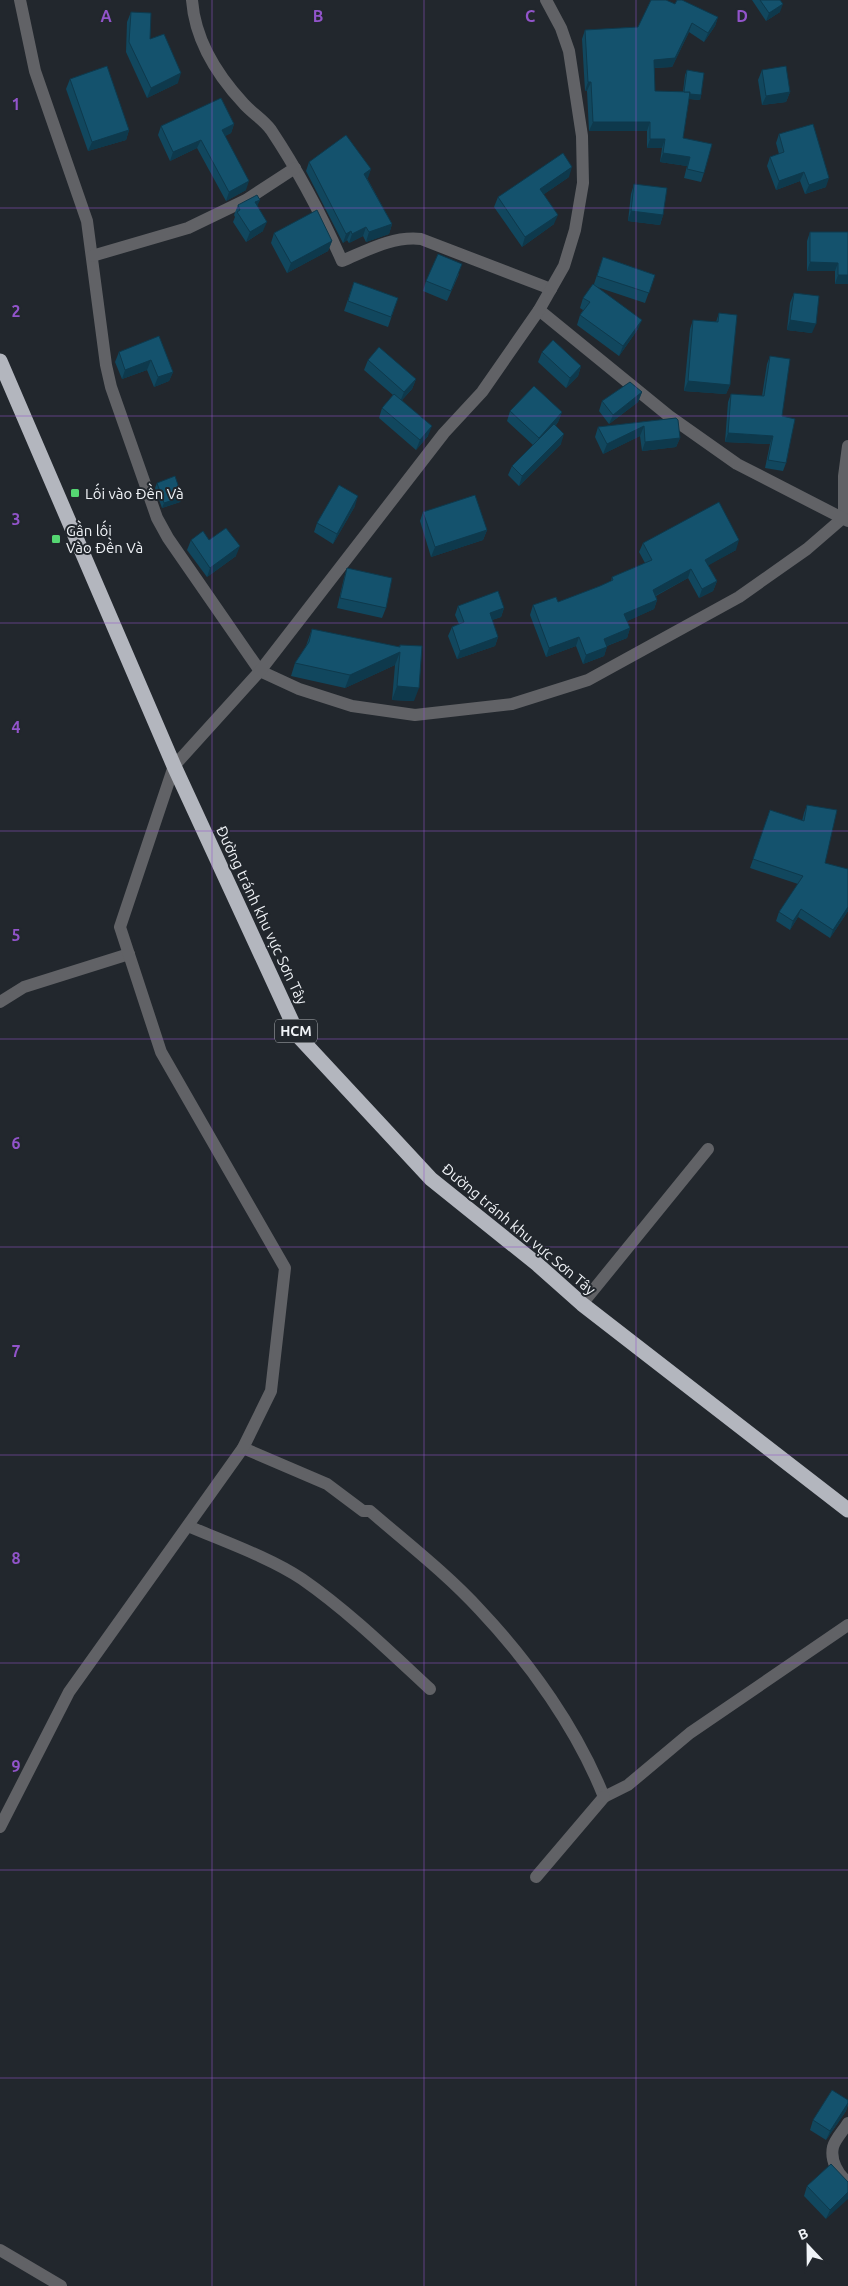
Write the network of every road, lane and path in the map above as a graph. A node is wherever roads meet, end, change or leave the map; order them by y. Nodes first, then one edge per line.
1 (20, 0) edge
2 (192, 0) edge
3 (546, 0) edge
4 (295, 168) junction
5 (92, 256) junction
6 (550, 289) junction
7 (539, 310) junction
8 (0, 361) edge
9 (848, 446) edge
10 (846, 519) edge
11 (260, 671) junction
12 (174, 766) junction
13 (129, 954) junction
14 (0, 1002) edge
15 (708, 1149) dead end
16 (582, 1304) junction
17 (243, 1448) junction
18 (848, 1510) edge
19 (188, 1526) junction
20 (848, 1625) edge
21 (430, 1689) dead end
22 (604, 1797) junction
23 (0, 1827) edge
24 (536, 1877) dead end
25 (848, 2123) edge
26 (848, 2182) edge
27 (0, 2250) edge
28 (61, 2286) edge

1 - 5 street
2 - 4 street
3 - 6 street
4 - 5 street
4 - 6 street
5 - 11 street
6 - 7 street
7 - 10 street
7 - 11 street
8 - 12 highway, Đường tránh khu vực Sơn Tây / HCM
9 - 10 street
10 - 11 street
11 - 12 street
12 - 13 street
12 - 16 highway, Đường tránh khu vực Sơn Tây / HCM
13 - 14 street
13 - 17 street
15 - 16 street
16 - 18 highway, Đường tránh khu vực Sơn Tây / HCM
17 - 19 street
17 - 22 street
19 - 21 street
19 - 23 street
20 - 22 street
22 - 24 street
25 - 26 street
27 - 28 street

